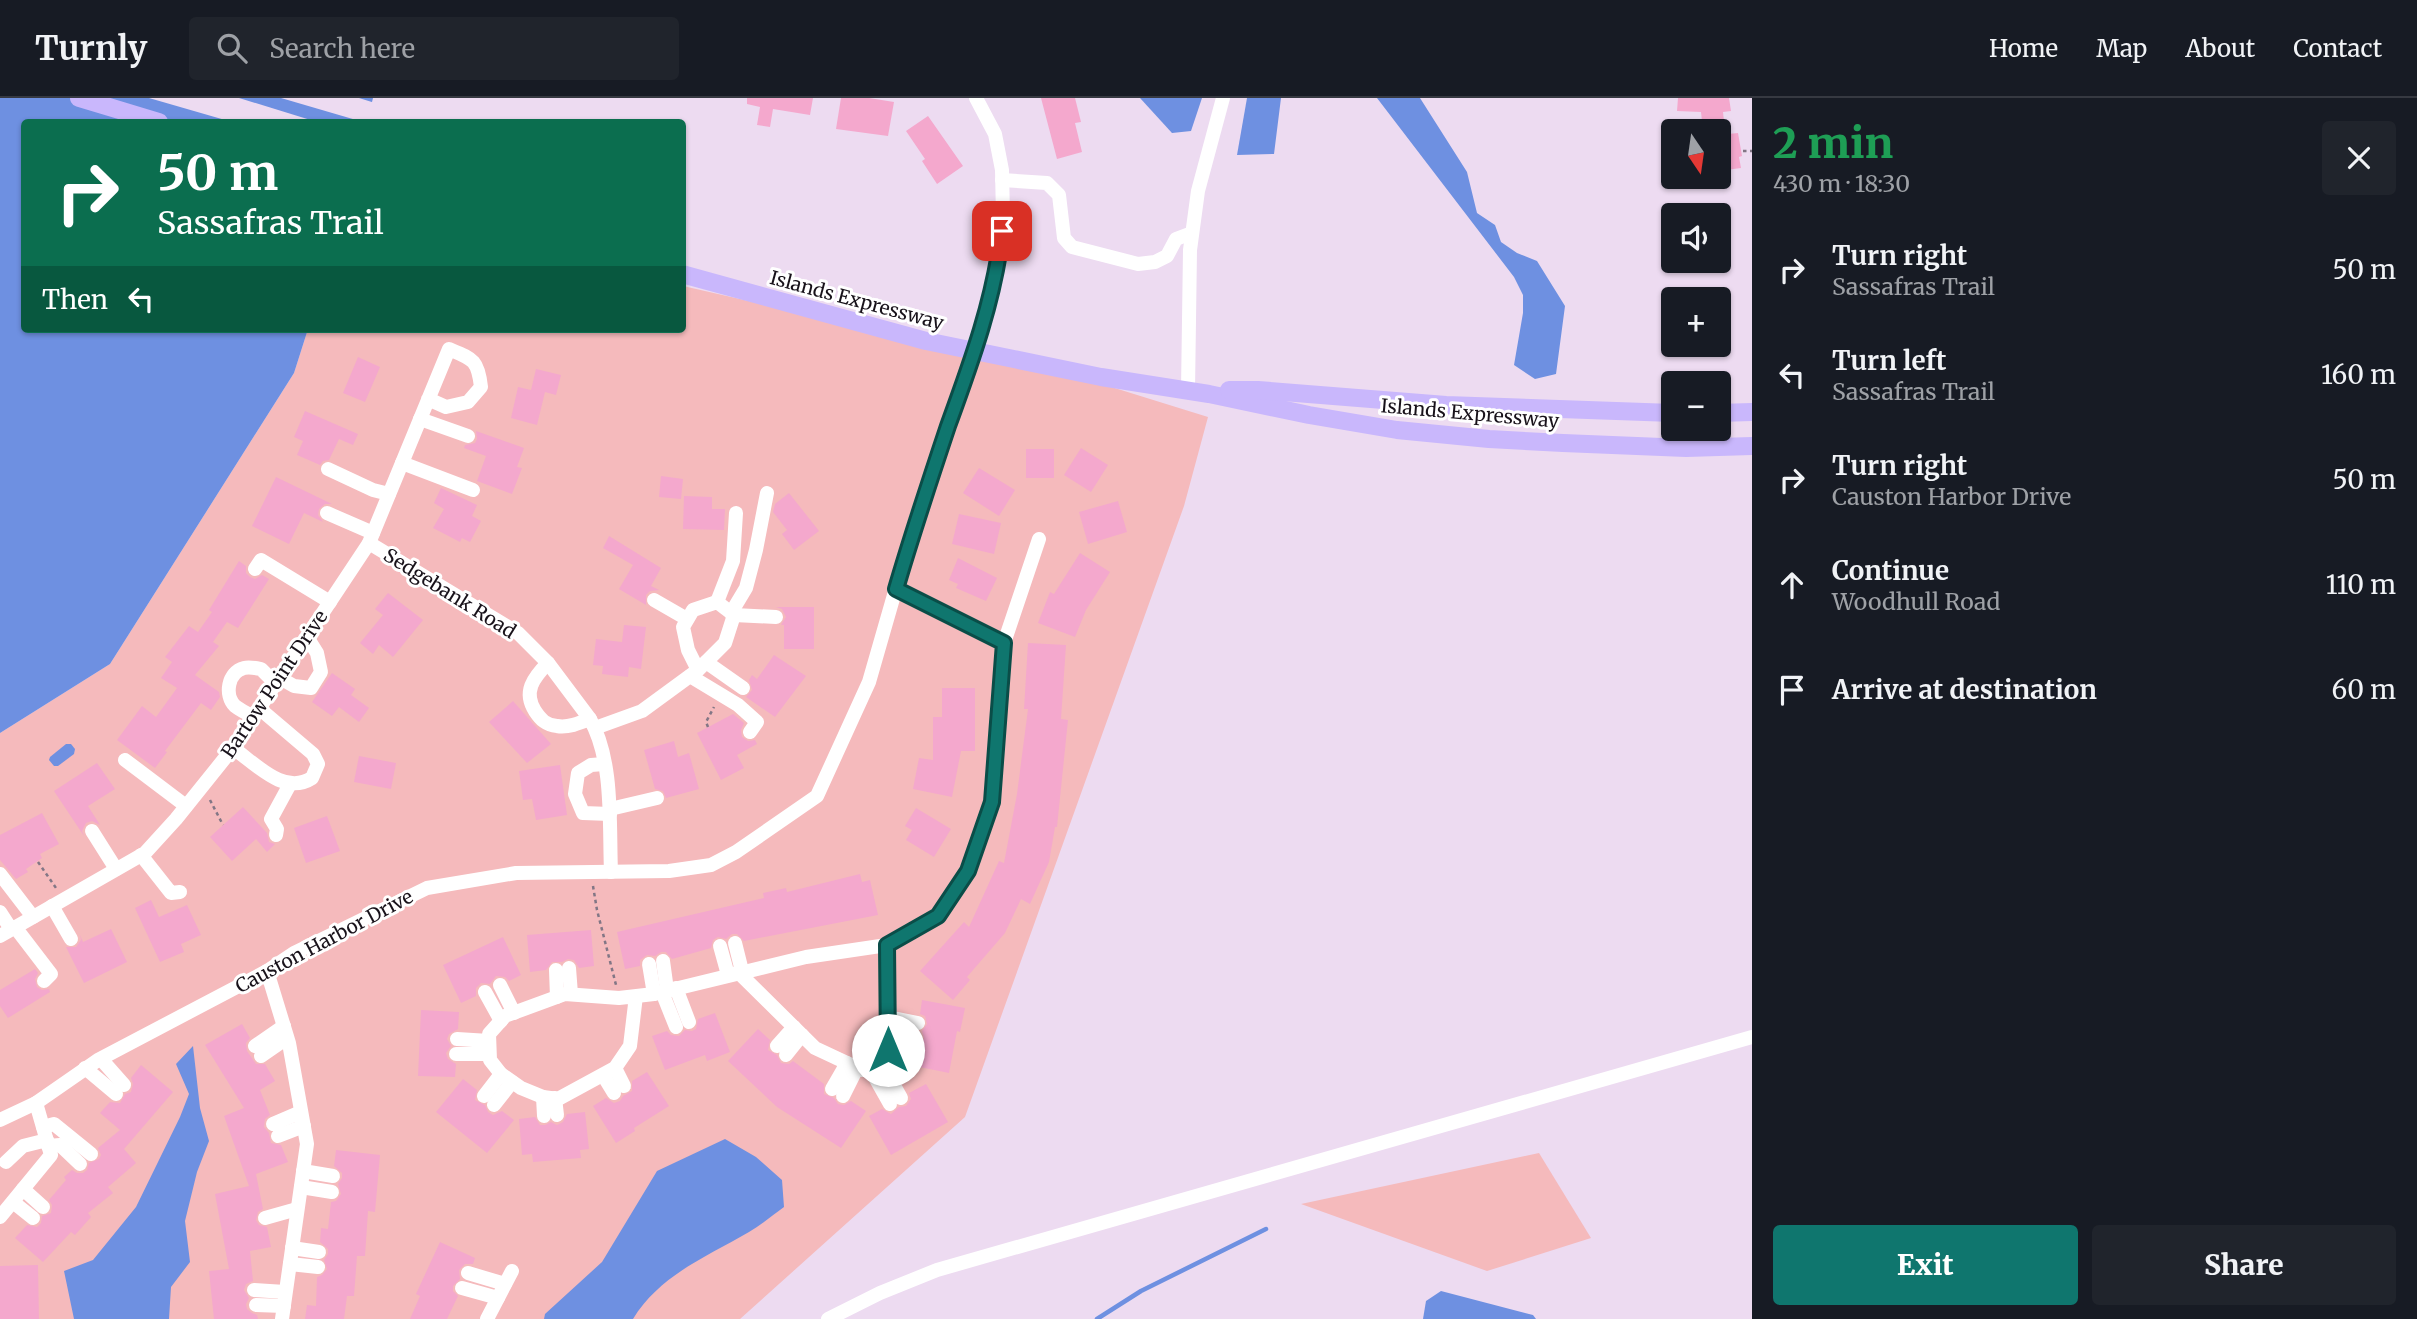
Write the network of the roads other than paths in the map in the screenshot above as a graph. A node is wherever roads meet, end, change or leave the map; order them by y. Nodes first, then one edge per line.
1 (79, 98) edge
2 (976, 98) edge
3 (1223, 98) edge
4 (149, 119) edge
5 (1002, 180) junction
6 (1192, 233) junction
7 (686, 275) edge
8 (975, 351) junction
9 (1188, 391) junction
10 (428, 399) junction
11 (1752, 412) edge
12 (1661, 413) edge
13 (1731, 413) edge
14 (420, 419) junction
15 (468, 436) dead end
16 (1752, 446) edge
17 (402, 463) junction
18 (328, 470) dead end
19 (474, 490) dead end
20 (767, 493) dead end
21 (389, 494) junction
22 (327, 513) dead end
23 (736, 513) dead end
24 (760, 529) junction
25 (776, 532) dead end
26 (371, 538) junction
27 (1039, 539) dead end
28 (255, 569) dead end
29 (896, 589) junction
30 (654, 600) dead end
31 (330, 602) junction
32 (717, 602) junction
33 (733, 614) junction
34 (776, 617) dead end
35 (688, 620) junction
36 (307, 637) junction
37 (1004, 643) junction
38 (548, 663) junction
39 (698, 669) junction
40 (278, 681) junction
41 (743, 688) dead end
42 (257, 713) junction
43 (593, 724) junction
44 (750, 732) dead end
45 (233, 748) junction
46 (125, 760) dead end
47 (604, 764) junction
48 (289, 784) junction
49 (657, 798) dead end
50 (186, 806) junction
51 (610, 812) junction
52 (92, 831) dead end
53 (275, 835) dead end
54 (141, 855) junction
55 (116, 869) junction
56 (611, 872) junction
57 (0, 874) edge
58 (180, 892) dead end
59 (58, 903) junction
60 (0, 912) edge
61 (33, 917) junction
62 (8, 931) edge
63 (72, 939) dead end
64 (735, 943) dead end
65 (887, 945) junction
66 (720, 946) dead end
67 (656, 962) dead end
68 (562, 969) dead end
69 (267, 971) junction
70 (736, 972) junction
71 (44, 981) dead end
72 (499, 985) dead end
73 (665, 991) junction
74 (485, 992) dead end
75 (564, 996) junction
76 (636, 996) junction
77 (514, 1013) junction
78 (500, 1021) junction
79 (888, 1024) junction
80 (682, 1025) dead end
81 (917, 1030) dead end
82 (798, 1031) junction
83 (286, 1032) junction
84 (1752, 1037) edge
85 (457, 1039) dead end
86 (489, 1047) junction
87 (258, 1051) dead end
88 (781, 1051) dead end
89 (456, 1054) dead end
90 (101, 1059) junction
91 (863, 1063) junction
92 (85, 1068) junction
93 (609, 1072) junction
94 (507, 1078) junction
95 (619, 1089) dead end
96 (838, 1093) dead end
97 (549, 1097) junction
98 (489, 1100) dead end
99 (896, 1101) dead end
100 (36, 1103) junction
101 (551, 1116) dead end
102 (0, 1119) edge
103 (302, 1119) junction
104 (276, 1130) dead end
105 (46, 1138) junction
106 (6, 1162) dead end
107 (303, 1171) junction
108 (333, 1176) dead end
109 (301, 1187) junction
110 (23, 1189) junction
111 (332, 1192) dead end
112 (13, 1202) junction
113 (298, 1209) junction
114 (0, 1217) edge
115 (265, 1218) dead end
116 (292, 1248) junction
117 (319, 1252) dead end
118 (290, 1264) junction
119 (318, 1268) dead end
120 (512, 1271) dead end
121 (468, 1273) dead end
122 (505, 1284) junction
123 (462, 1288) dead end
124 (255, 1297) dead end
125 (498, 1298) junction
126 (284, 1306) edge
127 (487, 1319) edge
128 (828, 1319) edge

1 - 4 main road
2 - 5 street, Causton Harbor Drive
3 - 6 street
5 - 6 street
5 - 8 street, Causton Harbor Drive
6 - 9 street
7 - 8 main road, Islands Expressway
8 - 9 main road, Islands Expressway
8 - 29 street, Causton Harbor Drive
9 - 12 main road, Islands Expressway
9 - 16 main road, Islands Expressway
10 - 10 street, Bartow Point Drive
10 - 14 street, Bartow Point Drive
11 - 13 main road
14 - 15 street
14 - 17 street, Bartow Point Drive
17 - 19 street
17 - 21 street, Bartow Point Drive
18 - 21 street
20 - 24 street
21 - 26 street, Bartow Point Drive
22 - 26 street, Sedgebank Road
23 - 32 street
24 - 25 street
24 - 33 street
26 - 31 street, Bartow Point Drive
26 - 38 street, Sedgebank Road
27 - 37 street
28 - 31 street
29 - 37 street
29 - 56 street, Causton Harbor Drive
30 - 35 street
31 - 36 street, Bartow Point Drive
32 - 33 street
32 - 35 street
33 - 34 street
33 - 39 street
35 - 39 street
36 - 40 street, Bartow Point Drive
36 - 40 street
37 - 65 street
38 - 43 street, Sedgebank Road
38 - 43 street
39 - 41 street
39 - 43 street
39 - 44 street
40 - 42 street, Bartow Point Drive
40 - 42 street
42 - 45 street, Bartow Point Drive
42 - 48 street
43 - 47 street, Sedgebank Road
45 - 48 street
45 - 50 street, Bartow Point Drive
46 - 50 street
47 - 51 street, Sedgebank Road
47 - 51 street
48 - 53 street
49 - 51 street
50 - 54 street, Bartow Point Drive
51 - 56 street, Sedgebank Road
52 - 55 street
54 - 55 street, Bartow Point Drive
54 - 58 street
55 - 59 street, Bartow Point Drive
56 - 69 street, Causton Harbor Drive
57 - 61 street
59 - 61 street, Bartow Point Drive
59 - 63 street
60 - 62 street
61 - 62 street, Bartow Point Drive
62 - 71 street
64 - 70 street
65 - 70 street
65 - 79 street
66 - 70 street
67 - 73 street
68 - 75 street
69 - 83 street
69 - 90 street, Causton Harbor Drive
70 - 73 street
70 - 82 street
72 - 77 street
73 - 76 street
73 - 80 street
74 - 78 street
75 - 76 street
75 - 77 street
76 - 93 street
77 - 78 street
78 - 86 street
79 - 81 street
79 - 91 street
82 - 88 street
82 - 91 street
83 - 87 street
83 - 103 street
84 - 128 street
85 - 86 street
86 - 89 street
86 - 94 street
90 - 92 street, Causton Harbor Drive
90 - 92 street
91 - 96 street
91 - 99 street
92 - 100 street, Causton Harbor Drive
93 - 95 street
93 - 97 street
94 - 97 street
94 - 98 street
97 - 101 street
100 - 102 street, Causton Harbor Drive
100 - 105 street
103 - 104 street
103 - 107 street
105 - 105 street
105 - 106 street
105 - 110 street
107 - 108 street
107 - 109 street
109 - 111 street
109 - 113 street
110 - 112 street
110 - 112 street
112 - 114 street
113 - 115 street
113 - 116 street
116 - 117 street
116 - 118 street
118 - 119 street
118 - 126 street
120 - 122 street
121 - 122 street
122 - 125 street
123 - 125 street
124 - 126 street
125 - 127 street

